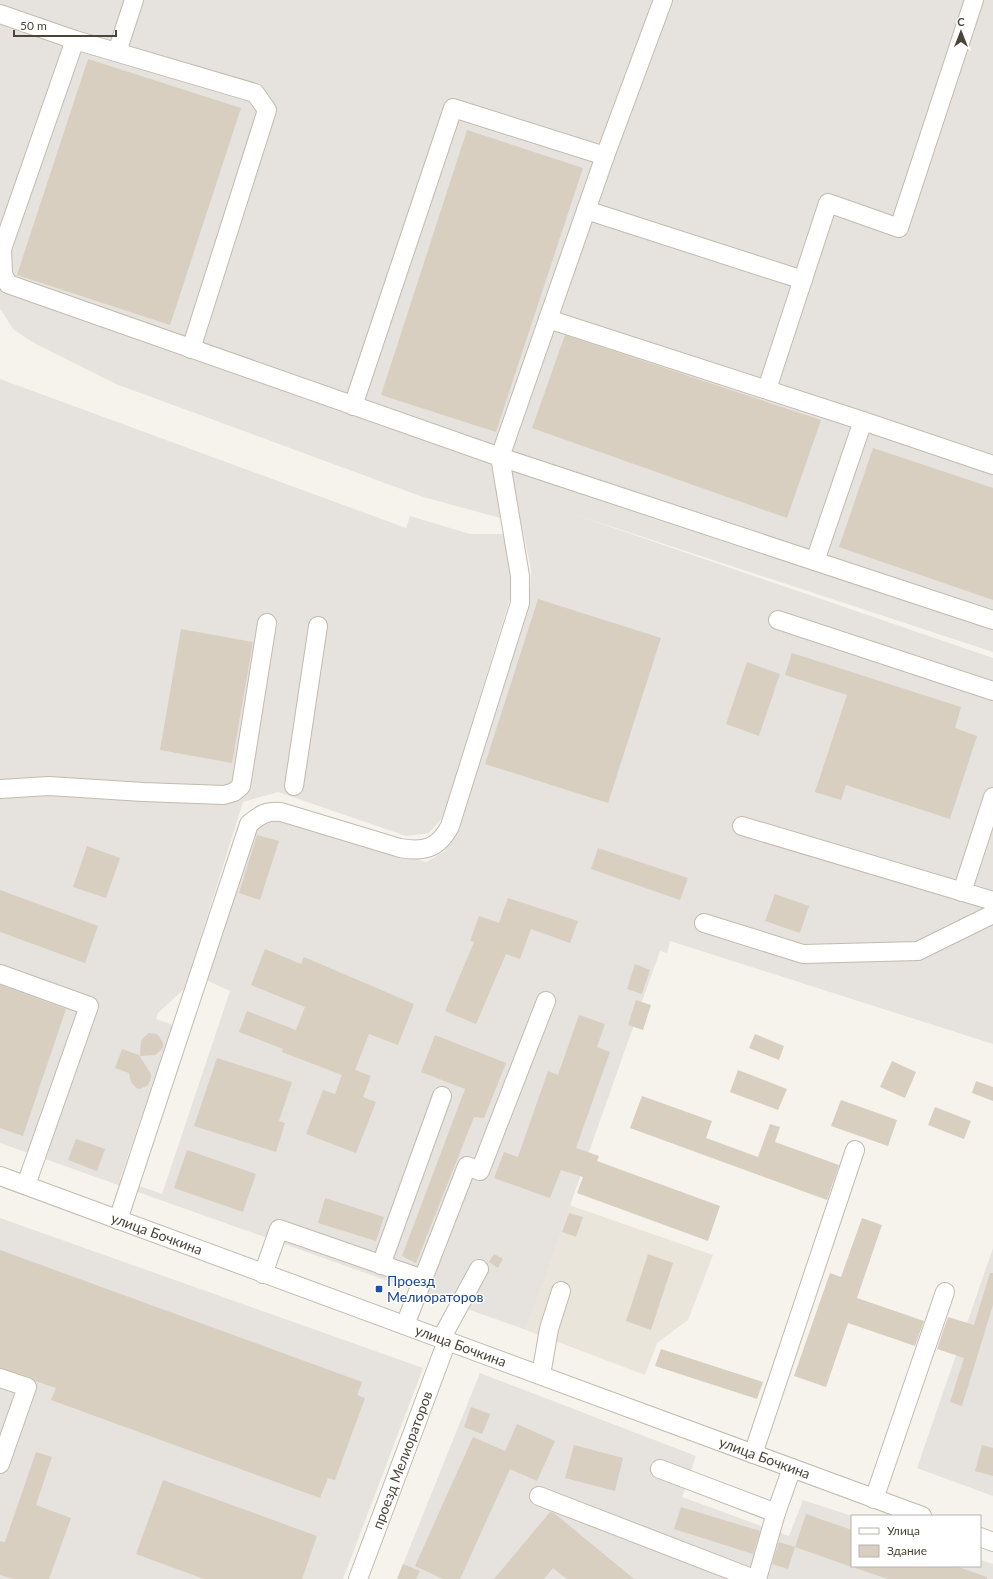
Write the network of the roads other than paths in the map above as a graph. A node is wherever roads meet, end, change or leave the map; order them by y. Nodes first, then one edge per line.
1 (134, 0) edge
2 (663, 0) edge
3 (974, 0) edge
4 (0, 14) edge
5 (75, 40) junction
6 (117, 52) junction
7 (605, 156) junction
8 (586, 210) junction
9 (803, 280) junction
10 (548, 319) junction
11 (191, 348) junction
12 (767, 389) junction
13 (353, 406) junction
14 (863, 421) junction
15 (500, 457) junction
16 (993, 465) edge
17 (815, 561) junction
18 (778, 620) dead end
19 (993, 620) edge
20 (266, 623) dead end
21 (318, 626) dead end
22 (993, 691) edge
23 (294, 786) dead end
24 (0, 789) edge
25 (993, 797) edge
26 (742, 826) dead end
27 (962, 892) junction
28 (993, 902) edge
29 (993, 914) edge
30 (704, 924) dead end
31 (0, 974) edge
32 (546, 1001) dead end
33 (442, 1096) dead end
34 (855, 1150) dead end
35 (0, 1176) edge
36 (26, 1185) junction
37 (118, 1220) junction
38 (381, 1264) junction
39 (479, 1269) dead end
40 (263, 1274) junction
41 (423, 1280) junction
42 (561, 1291) dead end
43 (944, 1292) dead end
44 (405, 1325) junction
45 (444, 1340) junction
46 (541, 1375) junction
47 (0, 1378) edge
48 (753, 1454) junction
49 (0, 1464) edge
50 (792, 1468) junction
51 (660, 1469) dead end
52 (539, 1496) dead end
53 (874, 1499) junction
54 (776, 1513) junction
55 (919, 1515) edge
56 (981, 1537) edge
57 (993, 1542) edge
58 (358, 1579) edge
59 (755, 1579) edge

1 - 6 street
2 - 7 street
3 - 9 street
4 - 5 street
5 - 6 street
5 - 11 street
6 - 11 street
7 - 8 street
7 - 13 street
8 - 9 street
8 - 10 street
9 - 12 street
10 - 12 street
10 - 15 street
11 - 13 street
12 - 14 street
13 - 15 street
14 - 16 street
14 - 17 street
15 - 17 street
15 - 37 street
17 - 19 street
18 - 22 street
20 - 24 street
21 - 23 street
25 - 27 street
26 - 27 street
27 - 28 street
29 - 30 street
31 - 36 street
32 - 41 street
33 - 38 street
34 - 48 street
35 - 36 street, улица Бочкина
36 - 37 street, улица Бочкина
37 - 40 street, улица Бочкина
38 - 40 street
38 - 41 street
39 - 45 street, проезд Мелиораторов
40 - 44 street, улица Бочкина
41 - 44 street
42 - 46 street
43 - 53 street
44 - 45 street, улица Бочкина
45 - 46 street, улица Бочкина
45 - 58 street, проезд Мелиораторов
46 - 48 street, улица Бочкина
47 - 49 street
48 - 50 street, улица Бочкина
50 - 53 street, улица Бочкина
50 - 54 street
51 - 54 street
52 - 59 street
53 - 55 street, улица Бочкина
54 - 59 street
56 - 57 street

